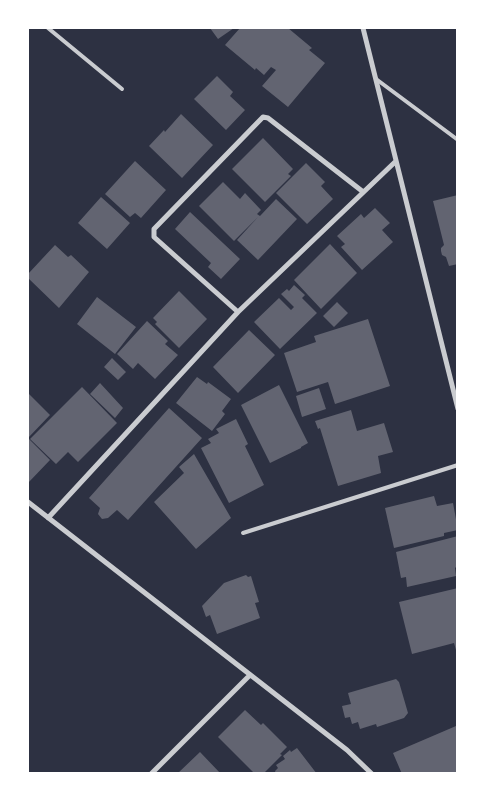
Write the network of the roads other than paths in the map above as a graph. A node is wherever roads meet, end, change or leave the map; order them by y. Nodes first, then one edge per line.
1 (48, 28) edge
2 (363, 28) edge
3 (376, 79) junction
4 (122, 89) dead end
5 (458, 140) edge
6 (395, 162) junction
7 (362, 191) junction
8 (238, 312) junction
9 (458, 409) edge
10 (458, 465) edge
11 (28, 502) edge
12 (48, 518) junction
13 (243, 533) dead end
14 (250, 675) junction
15 (151, 774) edge
16 (372, 774) edge

1 - 4 lane
2 - 3 street
3 - 5 lane
3 - 6 street
6 - 7 street
6 - 9 street
7 - 8 street
7 - 8 street
8 - 12 street
10 - 13 lane
11 - 12 street
12 - 14 street
14 - 15 street
14 - 16 street

